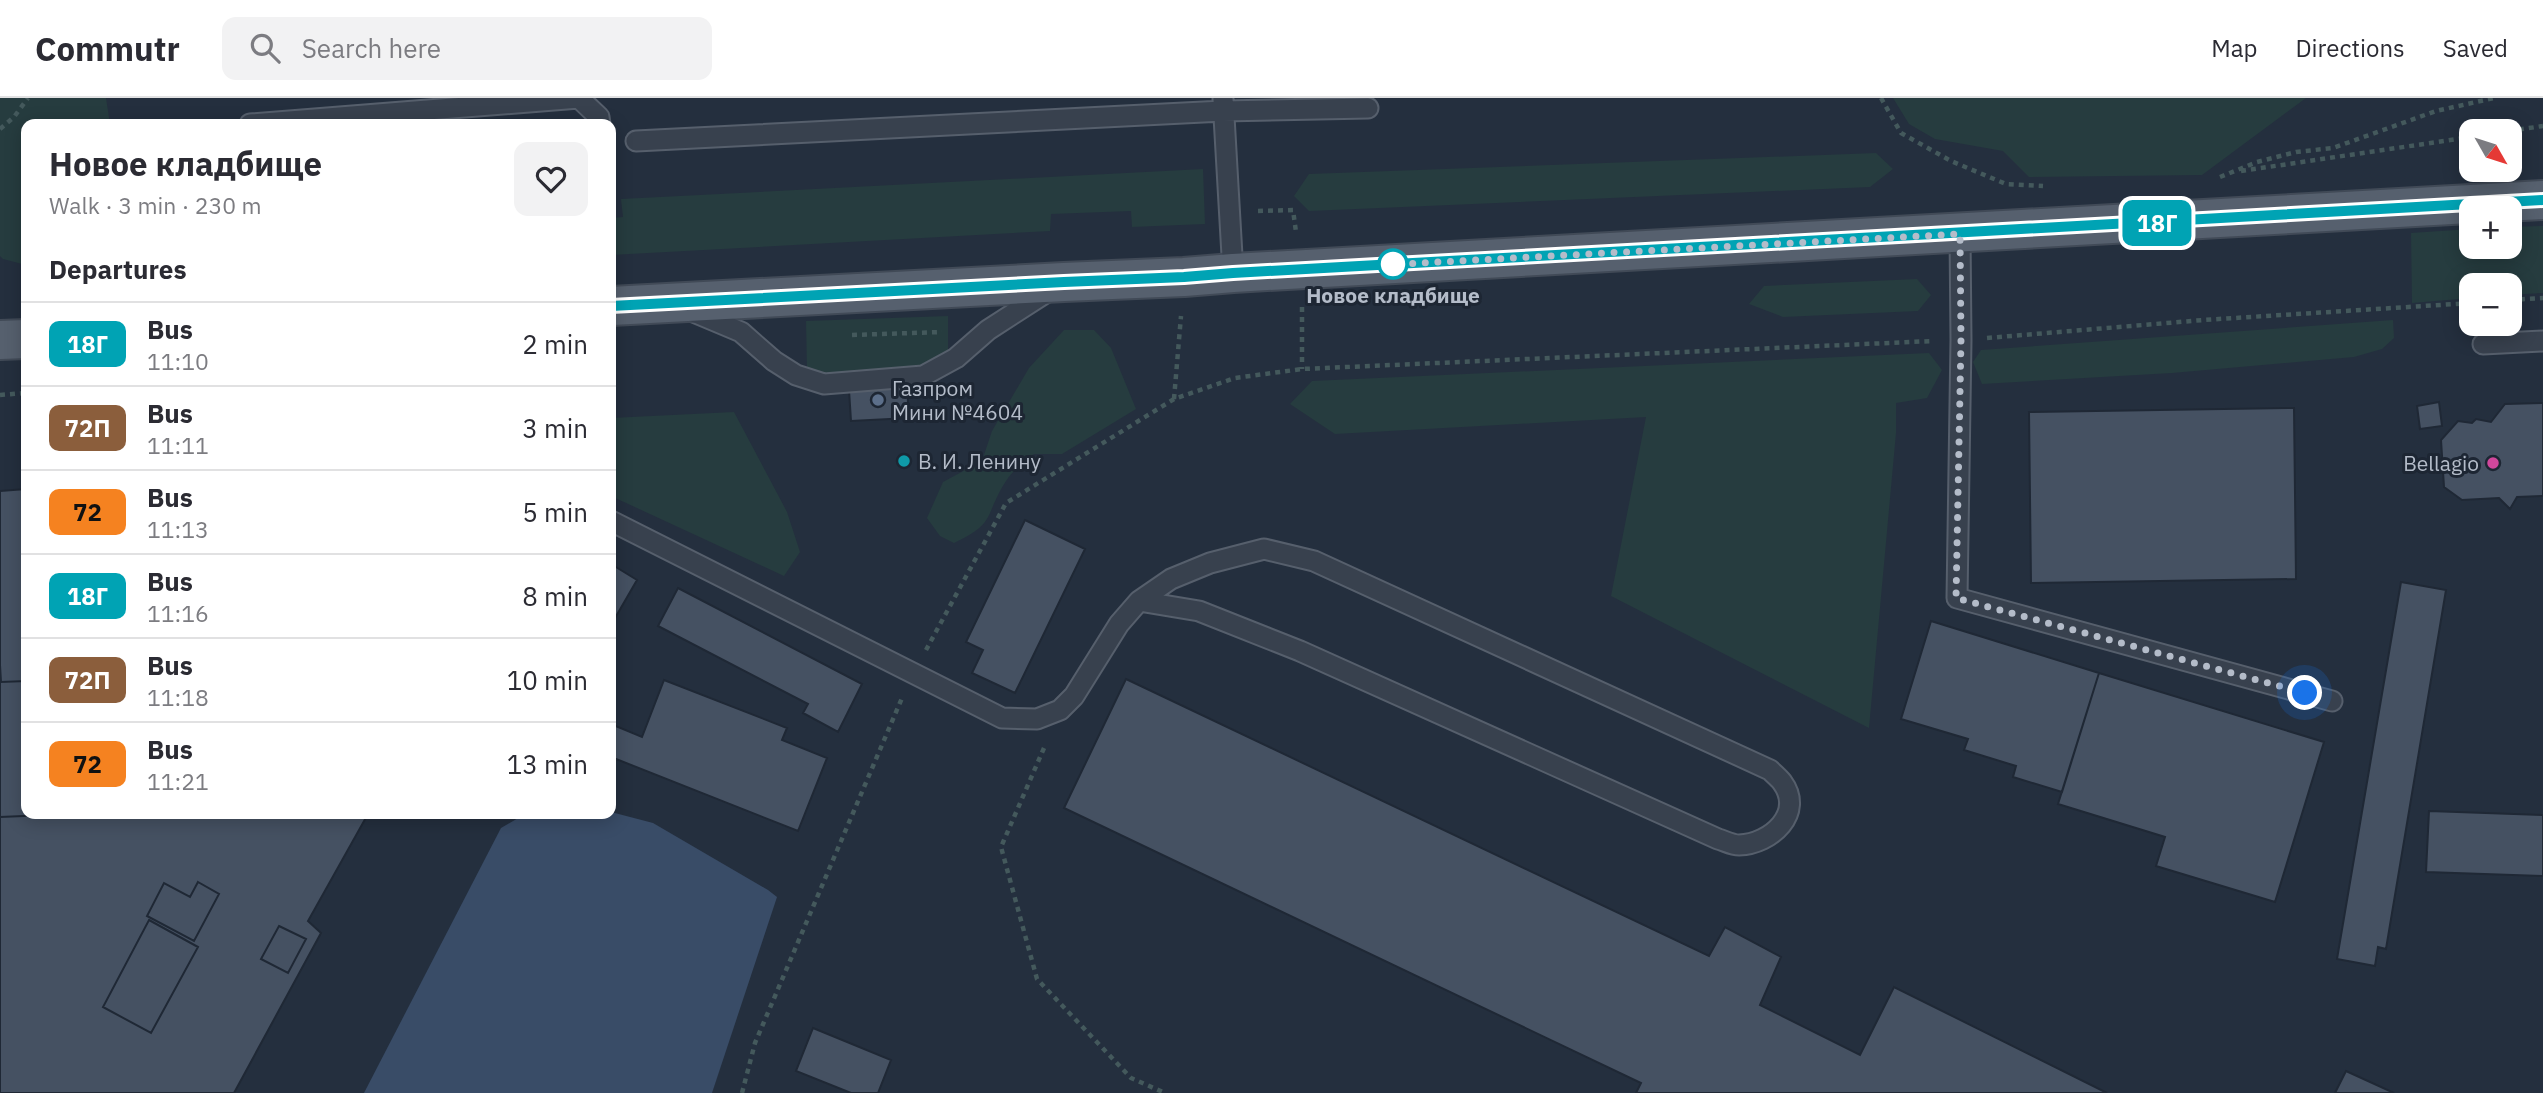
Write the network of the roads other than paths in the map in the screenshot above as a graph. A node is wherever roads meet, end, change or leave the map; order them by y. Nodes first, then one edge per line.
1 (579, 98) edge
2 (1223, 105) edge
3 (1368, 108) dead end
4 (313, 119) edge
5 (599, 119) edge
6 (636, 141) dead end
7 (2543, 200) edge
8 (1960, 234) junction
9 (1233, 273) junction
10 (1064, 282) junction
11 (670, 303) junction
12 (616, 306) edge
13 (21, 339) edge
14 (0, 340) edge
15 (2543, 341) edge
16 (2483, 344) dead end
17 (616, 524) edge
18 (1139, 601) junction
19 (2332, 701) dead end

1 - 4 lane
1 - 5 lane
2 - 3 lane
2 - 6 lane
2 - 9 lane
7 - 8 main road
8 - 9 main road
8 - 19 lane
9 - 10 main road
10 - 11 main road
10 - 11 lane
11 - 12 main road
13 - 14 main road
15 - 16 lane
17 - 18 lane
18 - 18 lane

